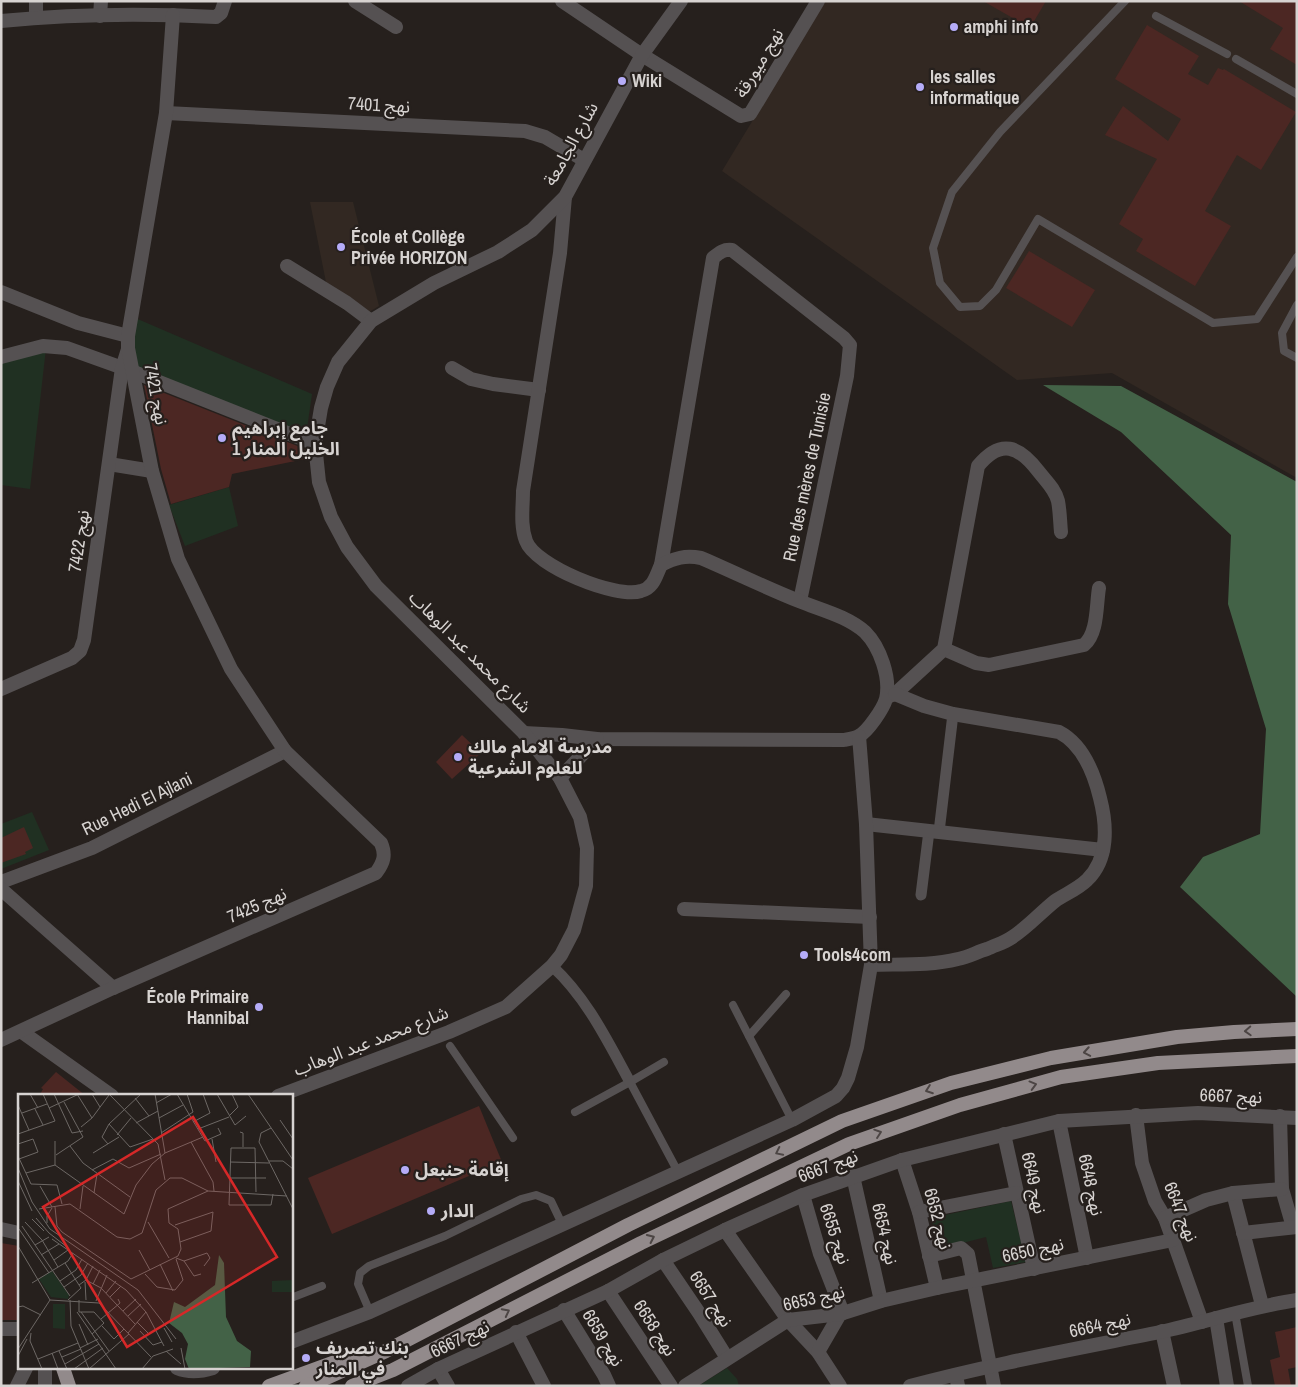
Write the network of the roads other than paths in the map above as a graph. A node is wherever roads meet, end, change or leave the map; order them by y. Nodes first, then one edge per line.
1 (36, 1) edge
2 (101, 1) edge
3 (224, 1) edge
4 (354, 1) edge
5 (681, 1) edge
6 (818, 1) edge
7 (1125, 1) edge
8 (563, 2) edge
9 (173, 15) junction
10 (100, 16) junction
11 (1156, 16) dead end
12 (36, 18) junction
13 (1, 21) edge
14 (396, 27) dead end
15 (1227, 54) dead end
16 (642, 55) junction
17 (1236, 59) dead end
18 (1297, 94) edge
19 (166, 113) junction
20 (584, 160) junction
21 (565, 197) junction
22 (1297, 257) edge
23 (287, 266) dead end
24 (1, 292) edge
25 (1297, 304) edge
26 (371, 321) junction
27 (128, 342) junction
28 (1, 357) edge
29 (1297, 358) edge
30 (452, 368) dead end
31 (128, 370) junction
32 (539, 390) junction
33 (315, 444) junction
34 (109, 464) junction
35 (152, 471) junction
36 (1061, 532) dead end
37 (661, 564) junction
38 (1099, 588) dead end
39 (800, 601) junction
40 (944, 648) junction
41 (1, 689) edge
42 (891, 696) junction
43 (953, 714) junction
44 (524, 734) junction
45 (859, 736) junction
46 (597, 739) junction
47 (285, 752) junction
48 (560, 778) junction
49 (866, 824) junction
50 (934, 832) junction
51 (1103, 850) junction
52 (1, 882) edge
53 (1, 889) edge
54 (922, 894) dead end
55 (684, 910) dead end
56 (870, 916) junction
57 (871, 965) junction
58 (552, 966) junction
59 (113, 988) junction
60 (786, 994) dead end
61 (733, 1004) dead end
62 (1297, 1029) edge
63 (22, 1032) junction
64 (749, 1036) junction
65 (1, 1040) edge
66 (450, 1046) dead end
67 (1276, 1056) junction
68 (1297, 1056) edge
69 (1297, 1061) edge
70 (664, 1062) dead end
71 (630, 1082) junction
72 (109, 1094) edge
73 (283, 1094) edge
74 (575, 1112) dead end
75 (1136, 1115) junction
76 (1280, 1116) junction
77 (1297, 1118) edge
78 (792, 1120) junction
79 (1059, 1121) junction
80 (1004, 1134) junction
81 (513, 1138) dead end
82 (902, 1160) junction
83 (678, 1172) junction
84 (853, 1176) junction
85 (1282, 1189) junction
86 (1016, 1193) junction
87 (1233, 1193) junction
88 (803, 1195) junction
89 (919, 1212) junction
90 (1165, 1218) junction
91 (562, 1224) junction
92 (1295, 1227) edge
93 (1, 1229) edge
94 (725, 1230) junction
95 (18, 1233) edge
96 (1243, 1233) junction
97 (1174, 1240) junction
98 (929, 1256) junction
99 (1087, 1258) junction
100 (663, 1260) junction
101 (1034, 1268) junction
102 (973, 1282) junction
103 (322, 1286) dead end
104 (937, 1288) junction
105 (608, 1291) junction
106 (292, 1298) edge
107 (881, 1300) junction
108 (1297, 1300) edge
109 (1262, 1305) junction
110 (564, 1310) junction
111 (370, 1312) junction
112 (841, 1313) junction
113 (1235, 1313) junction
114 (1216, 1318) junction
115 (788, 1320) junction
116 (1202, 1322) junction
117 (1, 1329) edge
118 (18, 1329) edge
119 (1162, 1331) junction
120 (516, 1332) junction
121 (292, 1342) edge
122 (386, 1350) junction
123 (818, 1352) junction
124 (728, 1358) junction
125 (991, 1366) junction
126 (438, 1369) junction
127 (25, 1370) edge
128 (45, 1370) edge
129 (64, 1370) edge
130 (182, 1370) edge
131 (206, 1370) edge
132 (393, 1370) junction
133 (957, 1380) edge
134 (1226, 1385) edge
135 (17, 1386) edge
136 (45, 1386) edge
137 (69, 1386) edge
138 (269, 1386) edge
139 (306, 1386) edge
140 (352, 1386) edge
141 (372, 1386) edge
142 (408, 1386) edge
143 (448, 1386) edge
144 (544, 1386) edge
145 (609, 1386) edge
146 (671, 1386) edge
147 (685, 1386) edge
148 (840, 1386) edge
149 (911, 1386) edge
150 (994, 1386) edge
151 (1174, 1386) edge
152 (1248, 1386) edge

1 - 12 street
2 - 10 street
3 - 9 street
4 - 14 street
5 - 16 street, شارع الجامعة
6 - 16 street, نهج ميورقة
7 - 22 lane
8 - 16 street
9 - 10 street
9 - 19 street
10 - 12 street
11 - 15 lane
12 - 13 street
16 - 20 street, شارع الجامعة
17 - 18 lane
19 - 20 street, نهج 7401
19 - 27 street
20 - 21 street, شارع الجامعة
21 - 26 street, شارع الجامعة
21 - 32 street
23 - 26 street
24 - 27 street
25 - 29 lane
26 - 33 street, شارع الجامعة
27 - 31 street, نهج 7422
28 - 31 street
30 - 32 street
31 - 33 street
31 - 34 street, نهج 7422
31 - 35 street, نهج 7421
32 - 37 street
33 - 44 street, شارع محمد عبد الوهاب
34 - 35 street
34 - 41 street, نهج 7422
35 - 47 street, نهج 7421
36 - 40 street
37 - 39 street
37 - 39 street, Rue des mères de Tunisie
38 - 40 street
39 - 42 street
40 - 42 street
42 - 43 street
42 - 45 street
43 - 50 street
43 - 51 street
44 - 46 street
44 - 48 street, شارع محمد عبد الوهاب
45 - 46 street
45 - 49 street
46 - 48 street
47 - 52 street, Rue Hedi El Ajlani
47 - 59 street, نهج 7425
48 - 58 street, شارع محمد عبد الوهاب
49 - 50 street
49 - 56 street
50 - 51 street
50 - 54 street
51 - 57 street
53 - 59 street
55 - 56 street
56 - 57 street
57 - 78 street
58 - 71 street
58 - 73 street, شارع محمد عبد الوهاب
59 - 63 street, نهج 7425
60 - 64 lane
61 - 64 lane
62 -> 122 highway
63 - 65 street, نهج 7425
63 - 72 street
64 - 78 lane
66 - 81 lane
67 - 68 highway
67 - 69 highway
132 -> 67 highway
70 - 71 lane
71 - 74 lane
71 - 83 lane
75 - 76 street, نهج 6667
75 - 79 street, نهج 6667
75 - 90 street, نهج 6647
76 - 77 street, نهج 6667
76 - 85 street
78 - 83 street
79 - 80 street, نهج 6667
79 - 99 street, نهج 6648
80 - 82 street, نهج 6667
80 - 86 street, نهج 6649
82 - 84 street, نهج 6667
82 - 89 street, نهج 6652
83 - 91 street
84 - 88 street, نهج 6667
84 - 107 street, نهج 6654
85 - 87 street
85 - 92 street
86 - 89 street
86 - 101 street, نهج 6649
87 - 90 street
87 - 96 street
88 - 94 street, نهج 6667
88 - 112 street, نهج 6655
89 - 98 street, نهج 6652
90 - 97 street, نهج 6647
91 - 111 street
91 - 111 lane
92 - 96 street
93 - 95 street
94 - 100 street, نهج 6667
94 - 115 street
96 - 109 street
97 - 99 street, نهج 6650
97 - 116 street, نهج 6647
98 - 102 street
98 - 104 street, نهج 6652
99 - 101 street, نهج 6650
100 - 105 street, نهج 6667
100 - 124 street, نهج 6657
101 - 102 street, نهج 6650
102 - 104 street, نهج 6650
102 - 125 street
103 - 106 lane
104 - 107 street, نهج 6653
105 - 110 street, نهج 6667
105 - 146 street, نهج 6658
107 - 112 street, نهج 6653
108 - 109 street, نهج 6664
109 - 113 street, نهج 6664
110 - 120 street, نهج 6667
110 - 145 street, نهج 6659
111 - 121 street
112 - 115 street, نهج 6653
112 - 123 street
113 - 114 street, نهج 6664
113 - 152 lane
114 - 116 street, نهج 6664
114 - 134 street
115 - 123 street
115 - 124 street, نهج 6653
116 - 119 street, نهج 6664
117 - 118 street
119 - 125 street, نهج 6664
119 - 151 street
120 - 126 street, نهج 6667
120 - 144 street
122 - 138 highway
122 - 139 highway
123 - 148 street
124 - 147 street, نهج 6653
125 - 133 street, نهج 6664
125 - 150 street
126 - 142 street, نهج 6667
126 - 143 street
127 - 135 street
128 - 136 street
129 - 137 highway
130 - 131 street
132 - 140 highway
132 - 141 highway
133 - 149 street, نهج 6664

